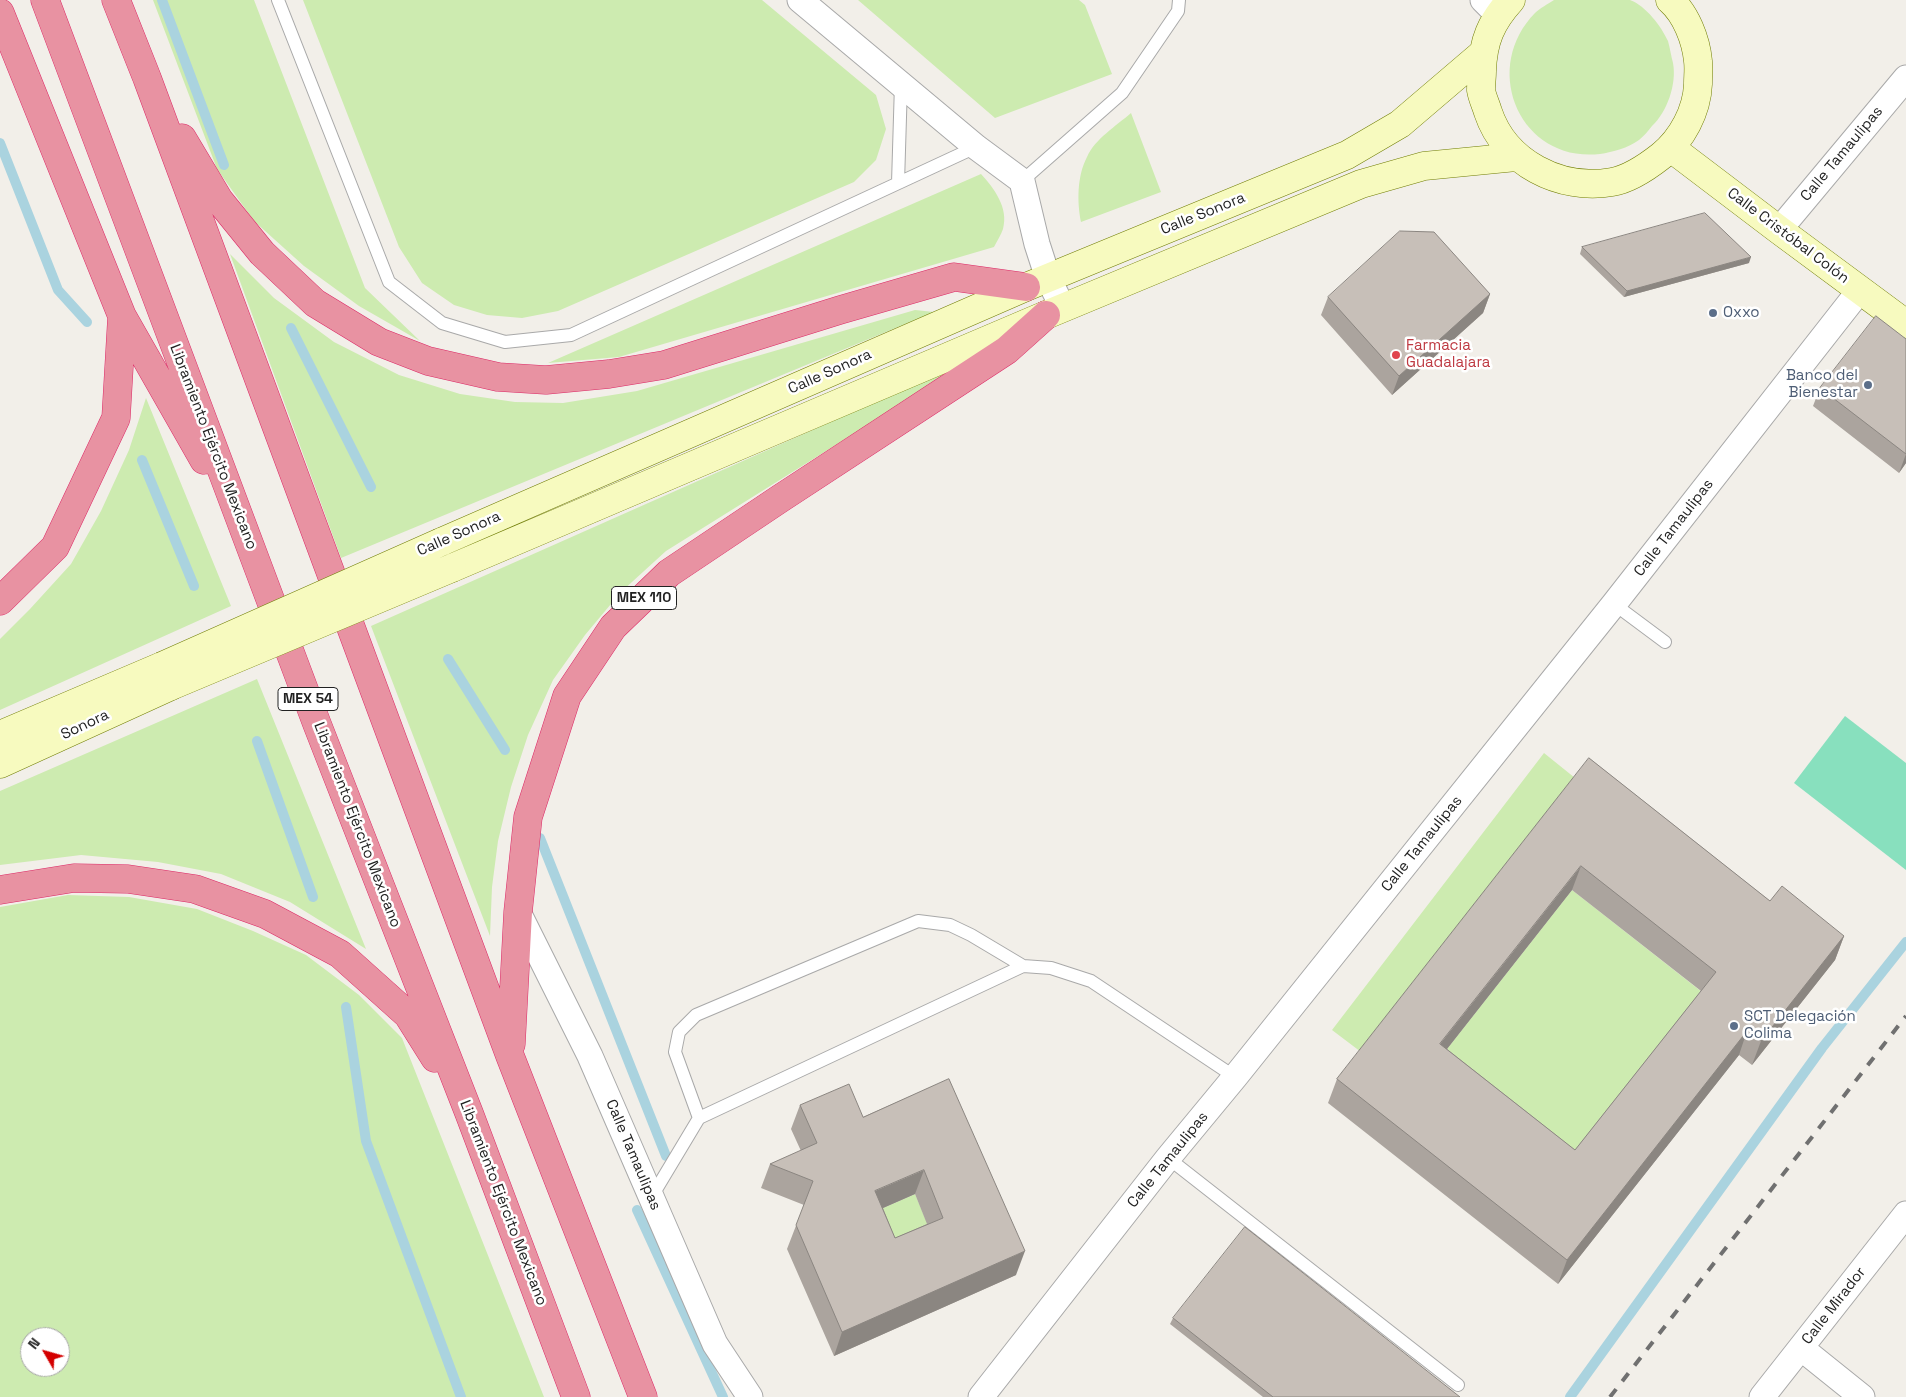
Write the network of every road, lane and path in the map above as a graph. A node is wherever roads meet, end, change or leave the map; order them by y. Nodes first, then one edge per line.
1 (45, 0) edge
2 (116, 0) edge
3 (278, 0) edge
4 (800, 0) edge
5 (1179, 0) edge
6 (1674, 1) edge
7 (1497, 5) edge
8 (0, 13) edge
9 (1482, 54) junction
10 (146, 78) junction
11 (1906, 78) edge
12 (901, 84) junction
13 (976, 147) junction
14 (1671, 148) junction
15 (1516, 157) junction
16 (1022, 181) junction
17 (898, 182) junction
18 (1779, 230) junction
19 (1037, 282) junction
20 (1860, 290) junction
21 (1054, 311) junction
22 (122, 316) junction
23 (1906, 324) edge
24 (246, 534) junction
25 (0, 601) edge
26 (1614, 604) junction
27 (1665, 642) dead end
28 (166, 676) junction
29 (0, 735) edge
30 (0, 764) edge
31 (0, 890) edge
32 (518, 912) junction
33 (1022, 966) junction
34 (510, 1056) junction
35 (1235, 1077) junction
36 (470, 1113) junction
37 (699, 1118) junction
38 (1168, 1158) junction
39 (652, 1198) junction
40 (1906, 1214) edge
41 (1801, 1348) junction
42 (1458, 1386) dead end
43 (576, 1397) edge
44 (643, 1397) edge
45 (750, 1397) edge
46 (981, 1397) edge
47 (1762, 1397) edge
48 (1862, 1397) edge

1 - 24 highway, Libramiento Ejército Mexicano / MEX 54
2 - 10 highway
3 - 17 lane
4 - 12 street
5 - 16 lane
6 - 14 street
7 - 9 street
8 - 22 highway
9 - 15 street
9 - 19 street, Calle Sonora
10 - 19 highway
10 - 34 highway
11 - 18 street, Calle Tamaulipas
12 - 13 street
12 - 17 lane
13 - 16 street
13 - 17 lane
14 - 15 street
14 - 18 street, Calle Cristóbal Colón
15 - 21 street, Calle Sonora
16 - 19 street
18 - 20 street, Calle Cristóbal Colón
19 - 21 street
19 - 28 street, Calle Sonora, bridge
20 - 23 street, Calle Cristóbal Colón
20 - 26 street, Calle Tamaulipas
21 - 28 street, Calle Sonora, bridge
21 - 32 highway, MEX 110
22 - 24 highway
22 - 25 highway
24 - 36 highway, Libramiento Ejército Mexicano / MEX 54
26 - 27 lane
26 - 35 street, Calle Tamaulipas
28 - 29 street, Sonora
28 - 30 street, Sonora
31 - 36 highway
32 - 34 highway, MEX 110
32 - 39 street, Calle Tamaulipas
33 - 35 lane
33 - 37 lane
33 - 37 lane
34 - 44 highway
35 - 38 street, Calle Tamaulipas
36 - 43 highway, Libramiento Ejército Mexicano / MEX 54
37 - 39 lane
38 - 42 lane
38 - 46 street, Calle Tamaulipas
39 - 45 street, Calle Tamaulipas
40 - 41 street, Calle Mirador
41 - 47 street, Calle Mirador
41 - 48 street

